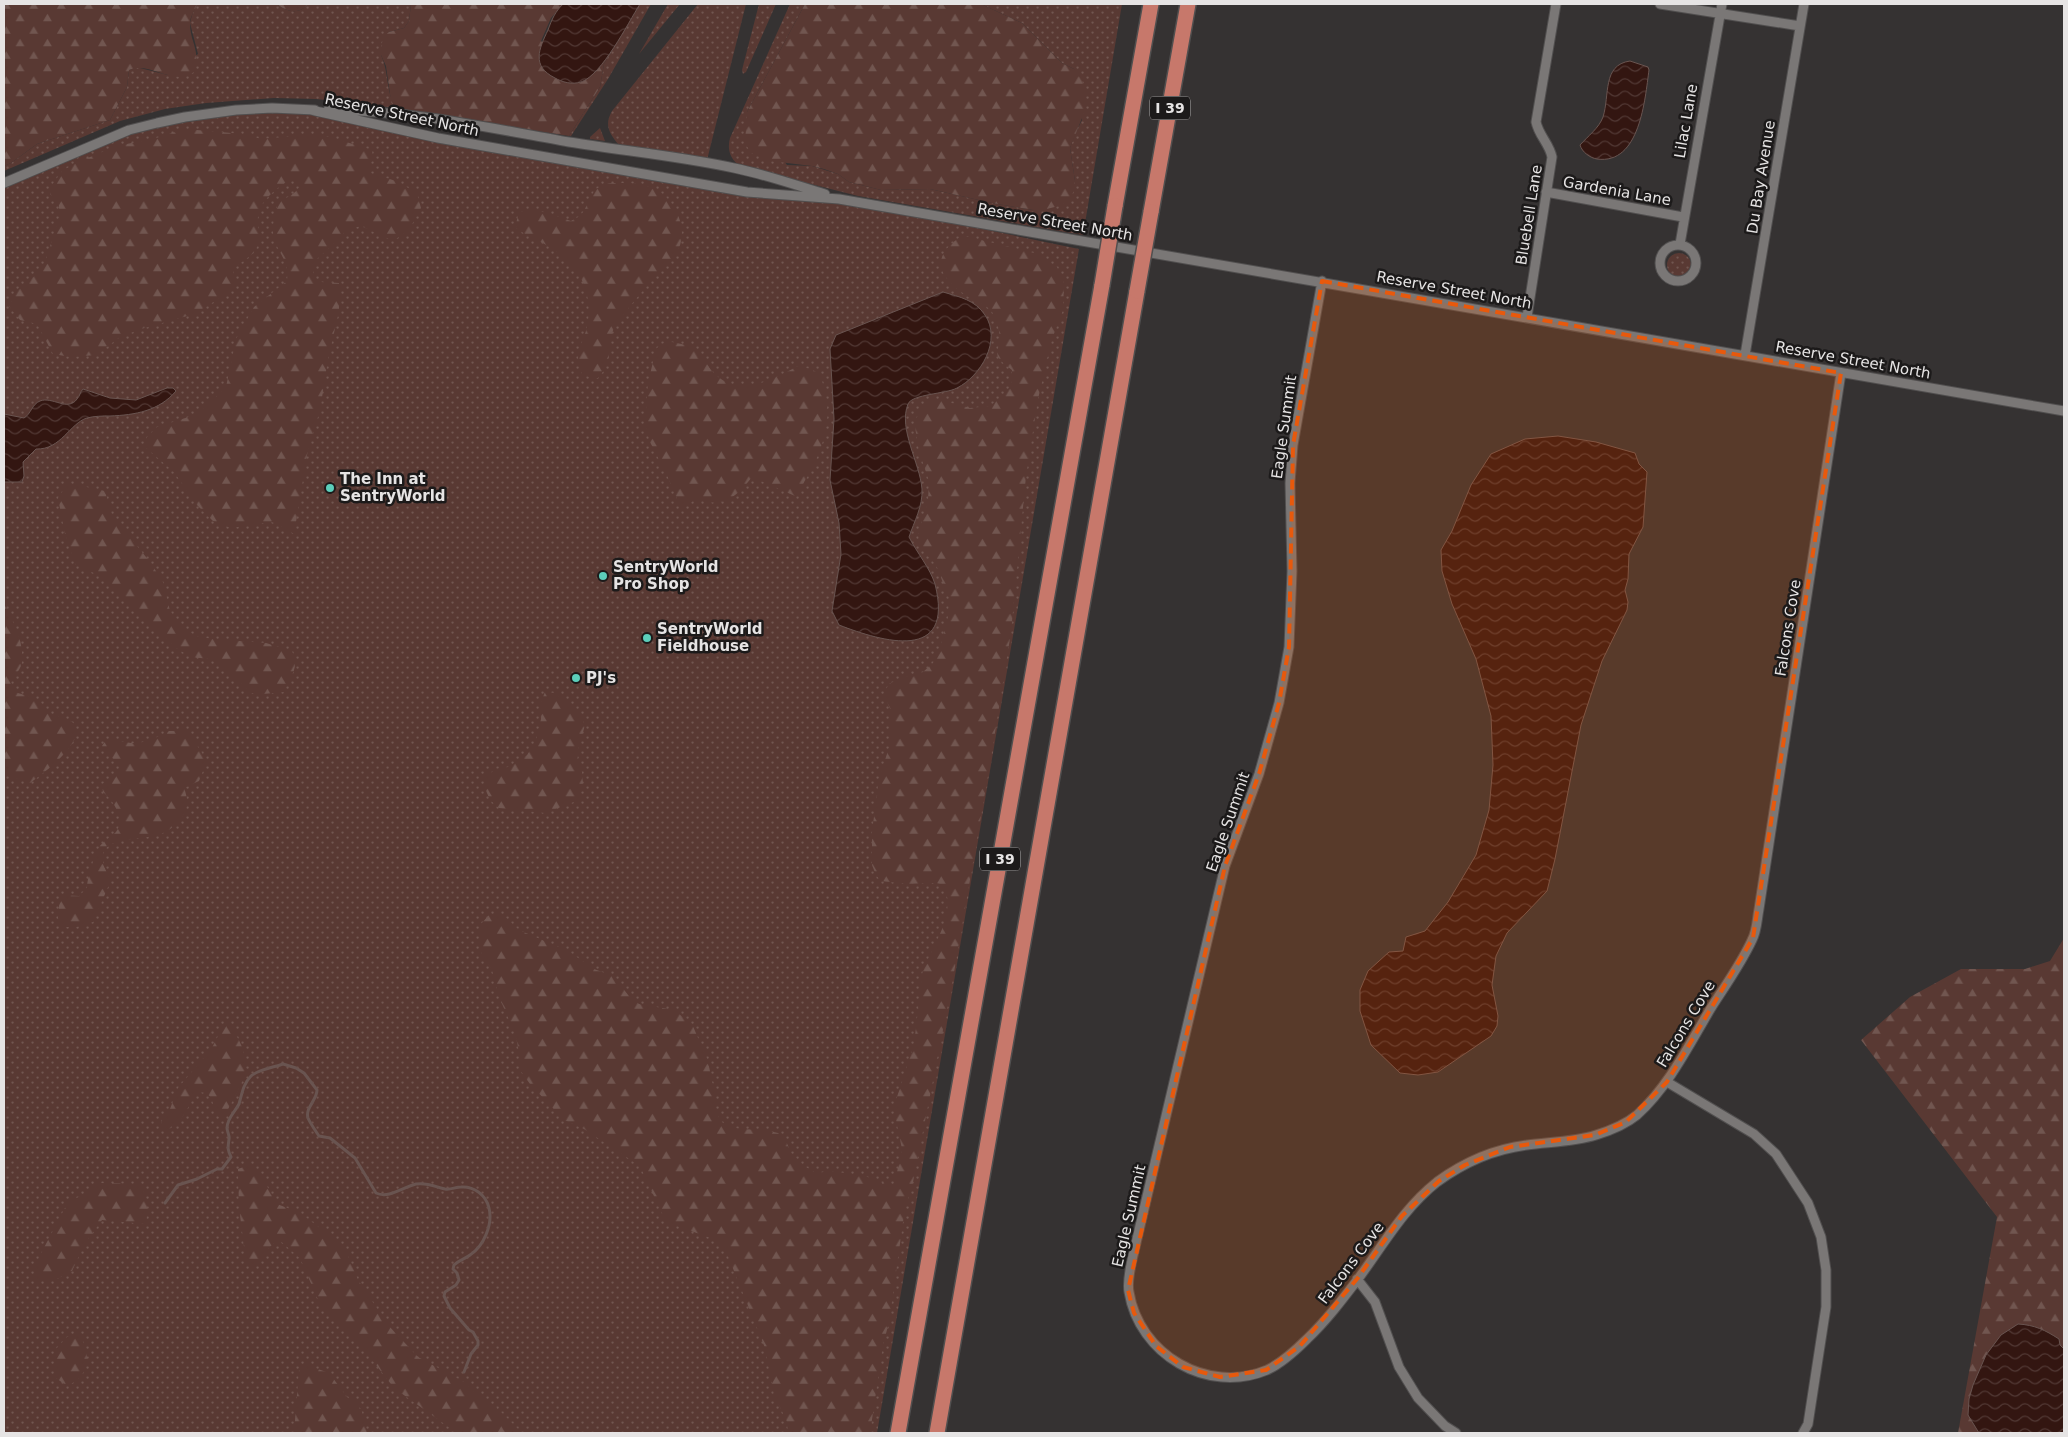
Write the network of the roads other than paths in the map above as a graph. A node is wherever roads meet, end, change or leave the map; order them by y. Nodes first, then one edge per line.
1 (1150, 4) edge
2 (1188, 4) edge
3 (1556, 4) edge
4 (1660, 4) edge
5 (1722, 4) edge
6 (1804, 4) edge
7 (1719, 14) junction
8 (1800, 26) junction
9 (311, 110) junction
10 (4, 183) edge
11 (1546, 192) junction
12 (839, 199) junction
13 (1684, 216) junction
14 (1680, 244) junction
15 (1322, 281) junction
16 (1527, 317) junction
17 (1745, 355) junction
18 (1841, 373) junction
19 (2064, 411) edge
20 (1667, 1082) junction
21 (1358, 1279) junction
22 (1166, 1355) joint
23 (898, 1433) edge
24 (937, 1433) edge
25 (1456, 1433) edge
26 (1803, 1433) edge

1 - 23 highway, I 39, bridge
2 - 24 highway, I 39, bridge
3 - 11 street, Bluebell Lane
4 - 7 street
5 - 7 street, Lilac Lane
6 - 8 street, Du Bay Avenue
7 - 8 street
7 - 13 street, Lilac Lane
8 - 17 street, Du Bay Avenue
9 - 10 street
9 - 12 street, Reserve Street North
9 - 12 street, Reserve Street North
11 - 13 street, Gardenia Lane
11 - 16 street, Bluebell Lane
12 - 15 street, Reserve Street North
13 - 14 street, Lilac Lane
14 - 14 street
15 - 16 street, Reserve Street North
15 - 22 street, Eagle Summit
16 - 17 street, Reserve Street North
17 - 18 street, Reserve Street North
18 - 19 street, Reserve Street North
18 - 20 street, Falcons Cove
20 - 21 street, Falcons Cove
20 - 26 street
21 - 22 street, Falcons Cove
21 - 25 street

